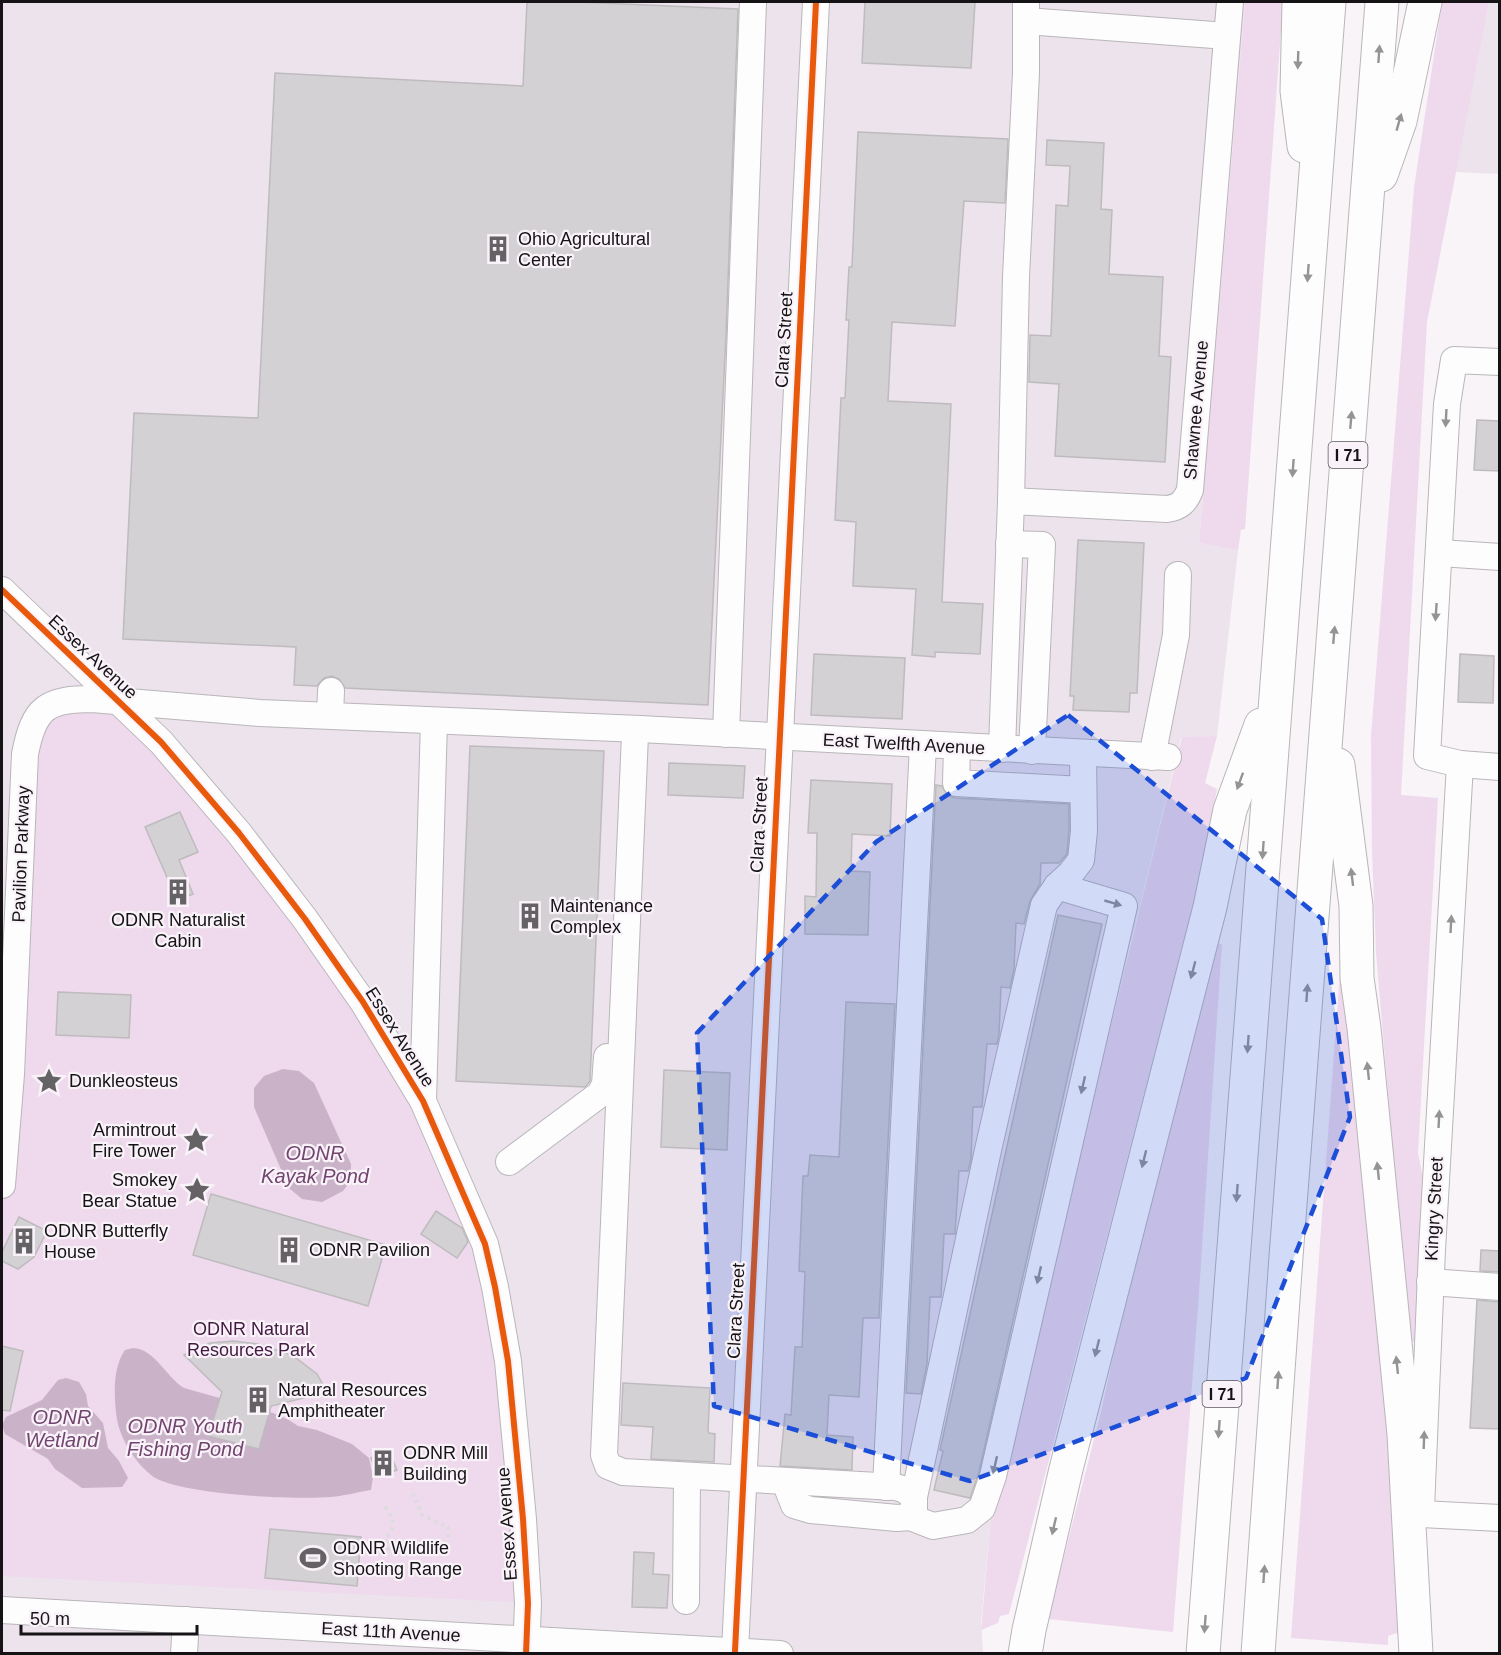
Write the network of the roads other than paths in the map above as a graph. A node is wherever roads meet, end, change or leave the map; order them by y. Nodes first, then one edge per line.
1 (753, 2) edge
2 (816, 2) edge
3 (1230, 2) edge
4 (1299, 2) edge
5 (1329, 2) edge
6 (1382, 2) edge
7 (1425, 2) edge
8 (1026, 11) edge
9 (1227, 36) junction
10 (1312, 215) junction
11 (1367, 217) junction
12 (1500, 362) edge
13 (1011, 501) junction
14 (1009, 544) junction
15 (1440, 553) junction
16 (1500, 557) edge
17 (1178, 575) dead end
18 (2, 590) edge
19 (1275, 687) junction
20 (1329, 694) junction
21 (115, 701) junction
22 (330, 703) joint
23 (435, 721) junction
24 (630, 728) junction
25 (726, 734) junction
26 (778, 737) junction
27 (922, 745) junction
28 (957, 747) junction
29 (1002, 749) junction
30 (1032, 751) junction
31 (1083, 753) junction
32 (1460, 765) junction
33 (1500, 767) edge
34 (1083, 790) junction
35 (1057, 886) junction
36 (10, 926) edge
37 (6, 1074) edge
38 (423, 1101) junction
39 (509, 1162) dead end
40 (2, 1185) edge
41 (1430, 1282) junction
42 (1500, 1287) edge
43 (687, 1476) junction
44 (743, 1479) junction
45 (784, 1482) junction
46 (886, 1487) junction
47 (912, 1507) junction
48 (1421, 1514) junction
49 (1500, 1518) edge
50 (686, 1601) dead end
51 (2, 1610) edge
52 (186, 1620) junction
53 (526, 1647) edge
54 (735, 1651) junction
55 (184, 1653) edge
56 (769, 1653) edge
57 (780, 1653) edge
58 (1025, 1653) edge
59 (1203, 1653) edge
60 (1258, 1653) edge
61 (1417, 1653) edge

1 - 25 street
2 - 26 street, Clara Street
3 - 9 street, Shawnee Avenue
4 -> 10 highway
5 - 10 highway, I 71
11 -> 6 highway, I 71
11 -> 7 highway
8 - 9 street
8 - 13 street
9 - 13 street, Shawnee Avenue
10 -> 19 highway, I 71
20 -> 11 highway, I 71
12 -> 15 street
13 - 14 street
14 - 29 street
14 - 30 street
15 - 16 street
15 -> 32 street
17 - 31 street, East Twelfth Avenue
18 - 21 street, Essex Avenue
19 -> 58 highway
19 -> 59 highway, I 71
60 -> 20 highway, I 71
61 -> 20 highway
21 - 22 street, Pavilion Parkway
21 - 36 street, Pavilion Parkway
21 - 38 street, Essex Avenue
22 - 23 street, East Twelfth Avenue
23 - 24 street, East Twelfth Avenue
23 - 38 street
24 - 25 street, East Twelfth Avenue
24 - 39 street
24 - 43 street
25 - 26 street, East Twelfth Avenue
26 - 27 street, East Twelfth Avenue
26 - 44 street, Clara Street
27 - 28 street, East Twelfth Avenue
27 - 46 street
28 - 29 street, East Twelfth Avenue
28 - 34 street
29 - 30 street, East Twelfth Avenue
30 - 31 street, East Twelfth Avenue
31 - 34 street
32 - 33 street
41 -> 32 street, Kingry Street
34 - 35 street
35 - 47 street
35 -> 47 street
36 - 37 street, Pavilion Parkway
37 - 40 street, Pavilion Parkway
38 - 53 street, Essex Avenue
41 - 42 street
48 -> 41 street, Kingry Street
43 - 44 street
43 - 50 street
44 - 45 street
44 - 54 street, Clara Street
45 - 46 street
45 - 47 street
46 - 47 street
48 - 49 street
48 - 61 street, Kingry Street
51 - 52 street, East 11th Avenue
52 - 53 street, East 11th Avenue
52 - 55 street
53 - 54 street, East 11th Avenue
54 - 56 street, East 11th Avenue
56 - 57 street, East 11th Avenue

